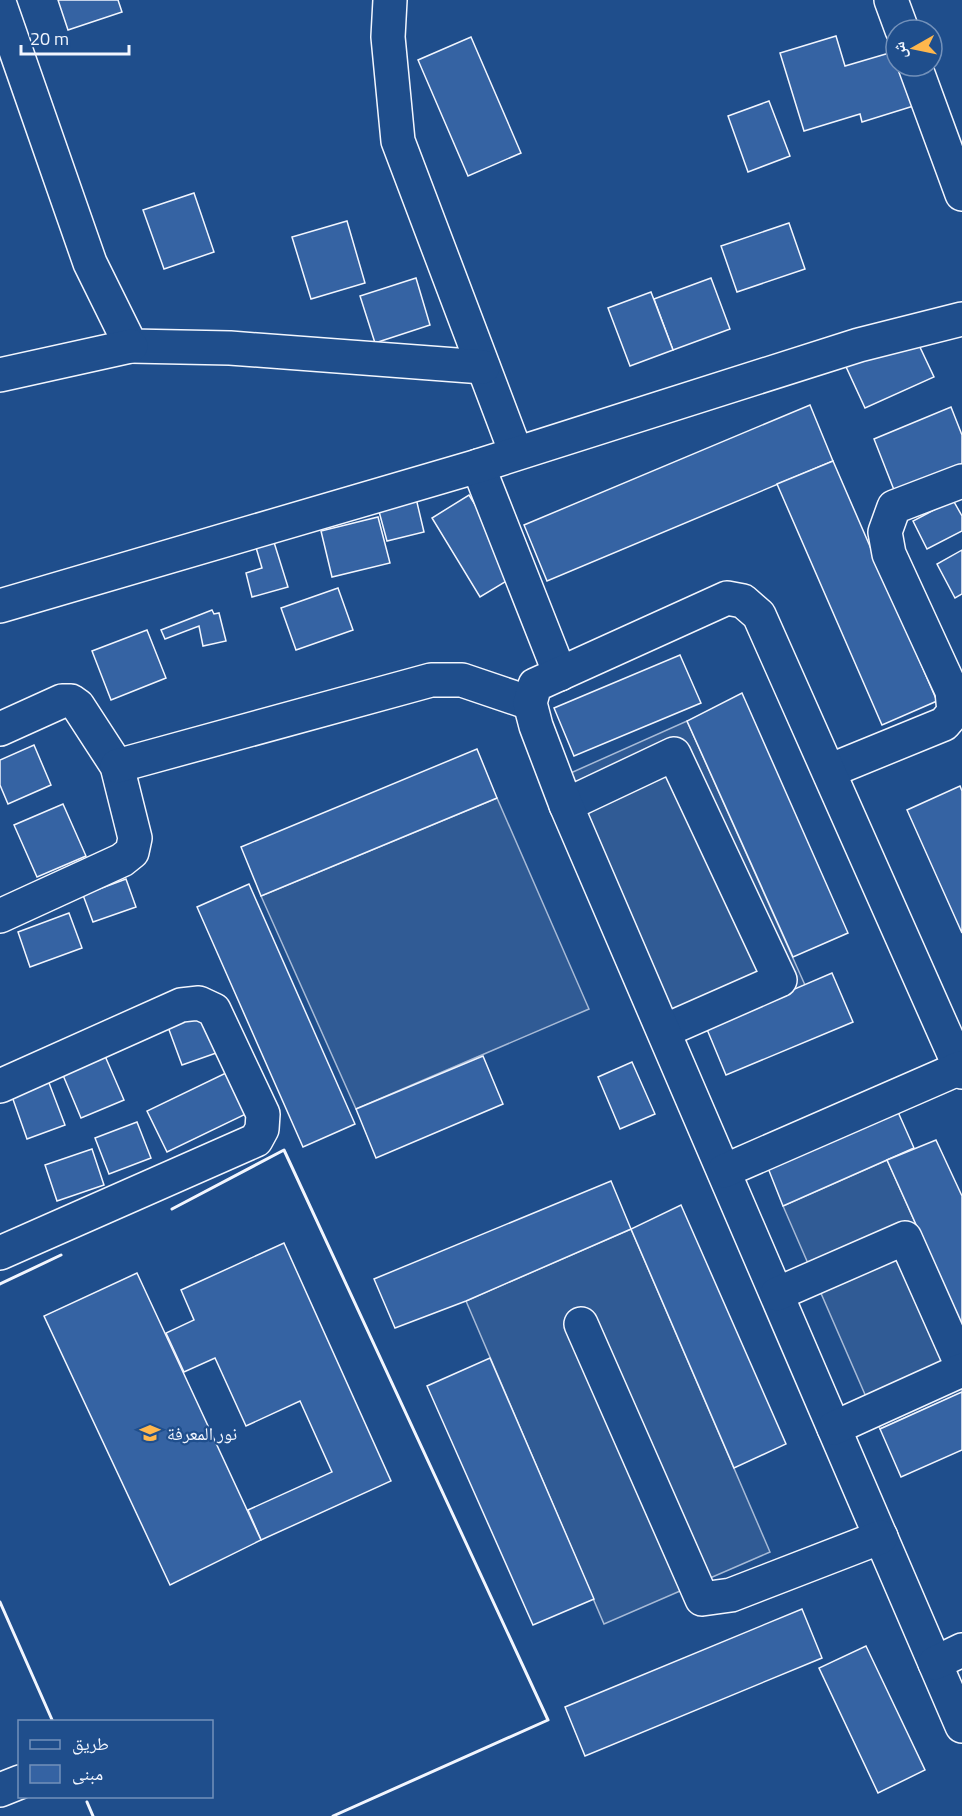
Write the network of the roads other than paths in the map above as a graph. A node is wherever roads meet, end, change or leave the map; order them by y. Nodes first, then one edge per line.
1 (390, 0) edge
2 (891, 0) edge
3 (0, 5) edge
4 (898, 18) edge
5 (919, 78) edge
6 (962, 194) edge
7 (962, 319) edge
8 (131, 346) junction
9 (483, 367) junction
10 (0, 375) edge
11 (516, 453) junction
12 (478, 466) junction
13 (962, 481) edge
14 (0, 606) edge
15 (952, 666) edge
16 (560, 674) junction
17 (530, 703) junction
18 (0, 729) edge
19 (117, 766) junction
20 (830, 771) junction
21 (566, 805) junction
22 (0, 916) edge
23 (664, 1032) junction
24 (961, 1070) edge
25 (0, 1086) edge
26 (724, 1171) junction
27 (0, 1252) edge
28 (777, 1294) junction
29 (581, 1324) dead end
30 (962, 1366) edge
31 (962, 1370) edge
32 (834, 1428) junction
33 (881, 1537) junction
34 (948, 1656) edge
35 (962, 1726) edge
36 (18, 1783) edge
37 (0, 1790) edge

1 - 9 street
2 - 4 street
3 - 8 street
5 - 6 street
7 - 11 street
8 - 9 street
8 - 10 street
9 - 11 street
11 - 12 street
12 - 14 street
12 - 16 street
13 - 15 street
15 - 20 street
16 - 17 street
16 - 20 street
17 - 19 street
17 - 21 street
18 - 19 street
19 - 22 street
20 - 24 street
21 - 23 street
21 - 23 street
23 - 26 street
24 - 26 street
25 - 27 street
26 - 28 street
28 - 30 street
28 - 32 street
29 - 33 street
31 - 32 street
32 - 33 street
33 - 34 street
34 - 35 street
36 - 37 street

